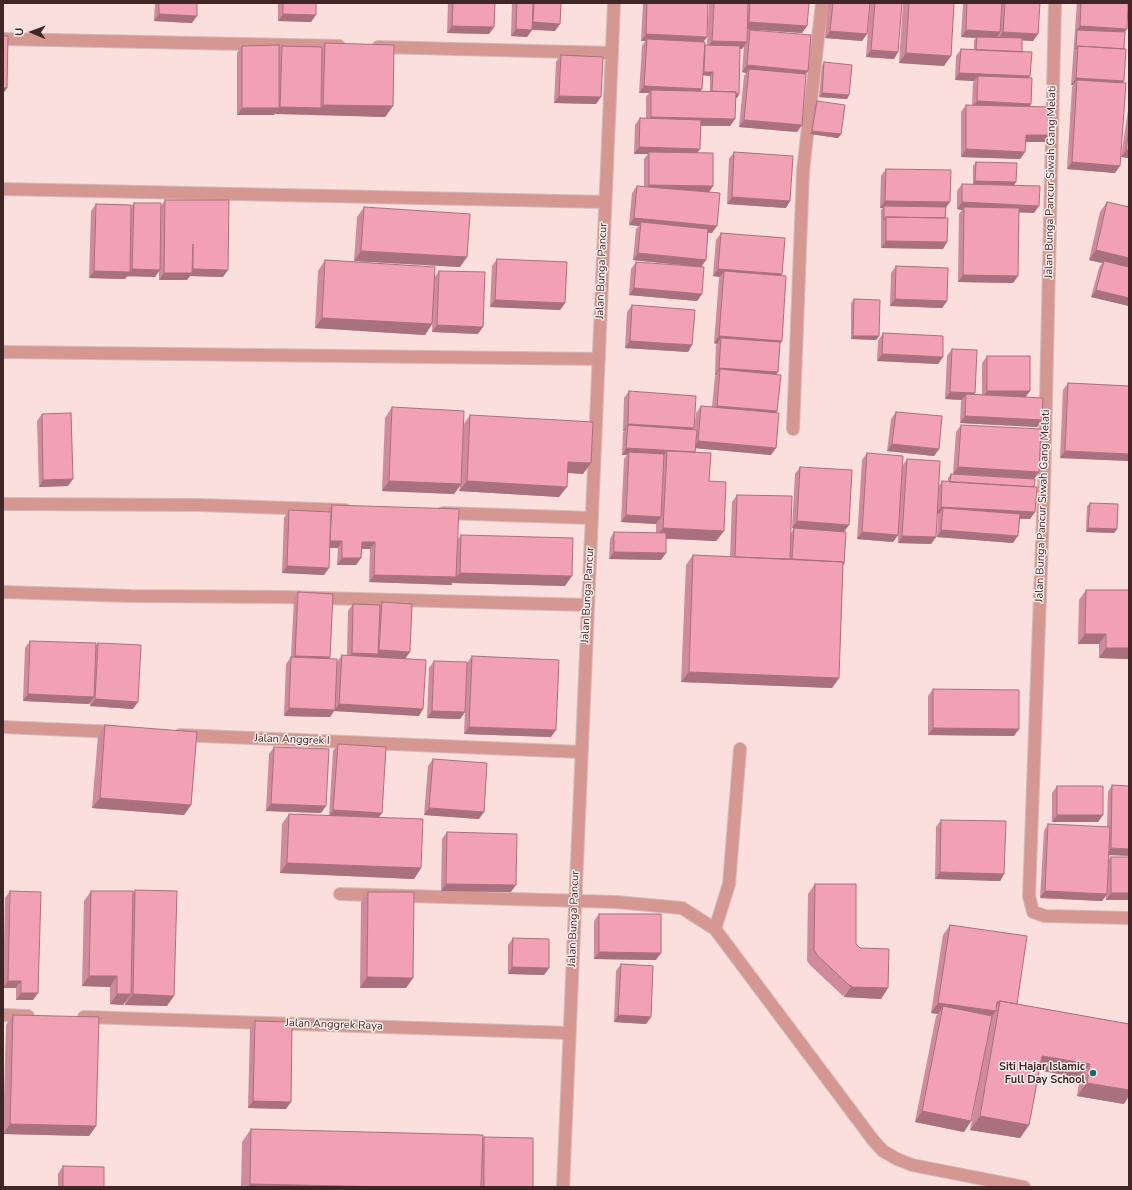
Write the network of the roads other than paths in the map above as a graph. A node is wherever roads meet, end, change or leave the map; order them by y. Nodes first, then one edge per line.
1 (614, 3) edge
2 (822, 3) edge
3 (1055, 3) edge
4 (3, 39) edge
5 (351, 47) edge
6 (367, 47) edge
7 (612, 53) junction
8 (3, 189) edge
9 (605, 202) junction
10 (3, 352) edge
11 (599, 359) junction
12 (793, 429) dead end
13 (3, 504) edge
14 (360, 510) edge
15 (432, 513) edge
16 (592, 518) junction
17 (3, 592) edge
18 (588, 605) junction
19 (3, 727) edge
20 (130, 732) edge
21 (169, 734) edge
22 (740, 749) dead end
23 (581, 752) junction
24 (340, 894) dead end
25 (575, 901) junction
26 (1129, 918) edge
27 (715, 929) junction
28 (3, 1015) edge
29 (43, 1016) edge
30 (75, 1017) edge
31 (569, 1033) junction
32 (563, 1187) edge
33 (1024, 1187) edge

1 - 7 street, Jalan Bunga Pancur
2 - 12 street
3 - 26 street, Jalan Bunga Pancur Siwah Gang Melati
4 - 5 street
6 - 7 street
7 - 9 street, Jalan Bunga Pancur
8 - 9 street
9 - 11 street, Jalan Bunga Pancur
10 - 11 street
11 - 16 street, Jalan Bunga Pancur
13 - 14 street
15 - 16 street
16 - 18 street, Jalan Bunga Pancur
17 - 18 street
18 - 23 street, Jalan Bunga Pancur
19 - 20 street
21 - 23 street, Jalan Anggrek I
22 - 27 street
23 - 25 street, Jalan Bunga Pancur
24 - 25 street
25 - 27 street
25 - 31 street, Jalan Bunga Pancur
27 - 33 street
28 - 29 street
30 - 31 street, Jalan Anggrek Raya
31 - 32 street, Jalan Bunga Pancur

